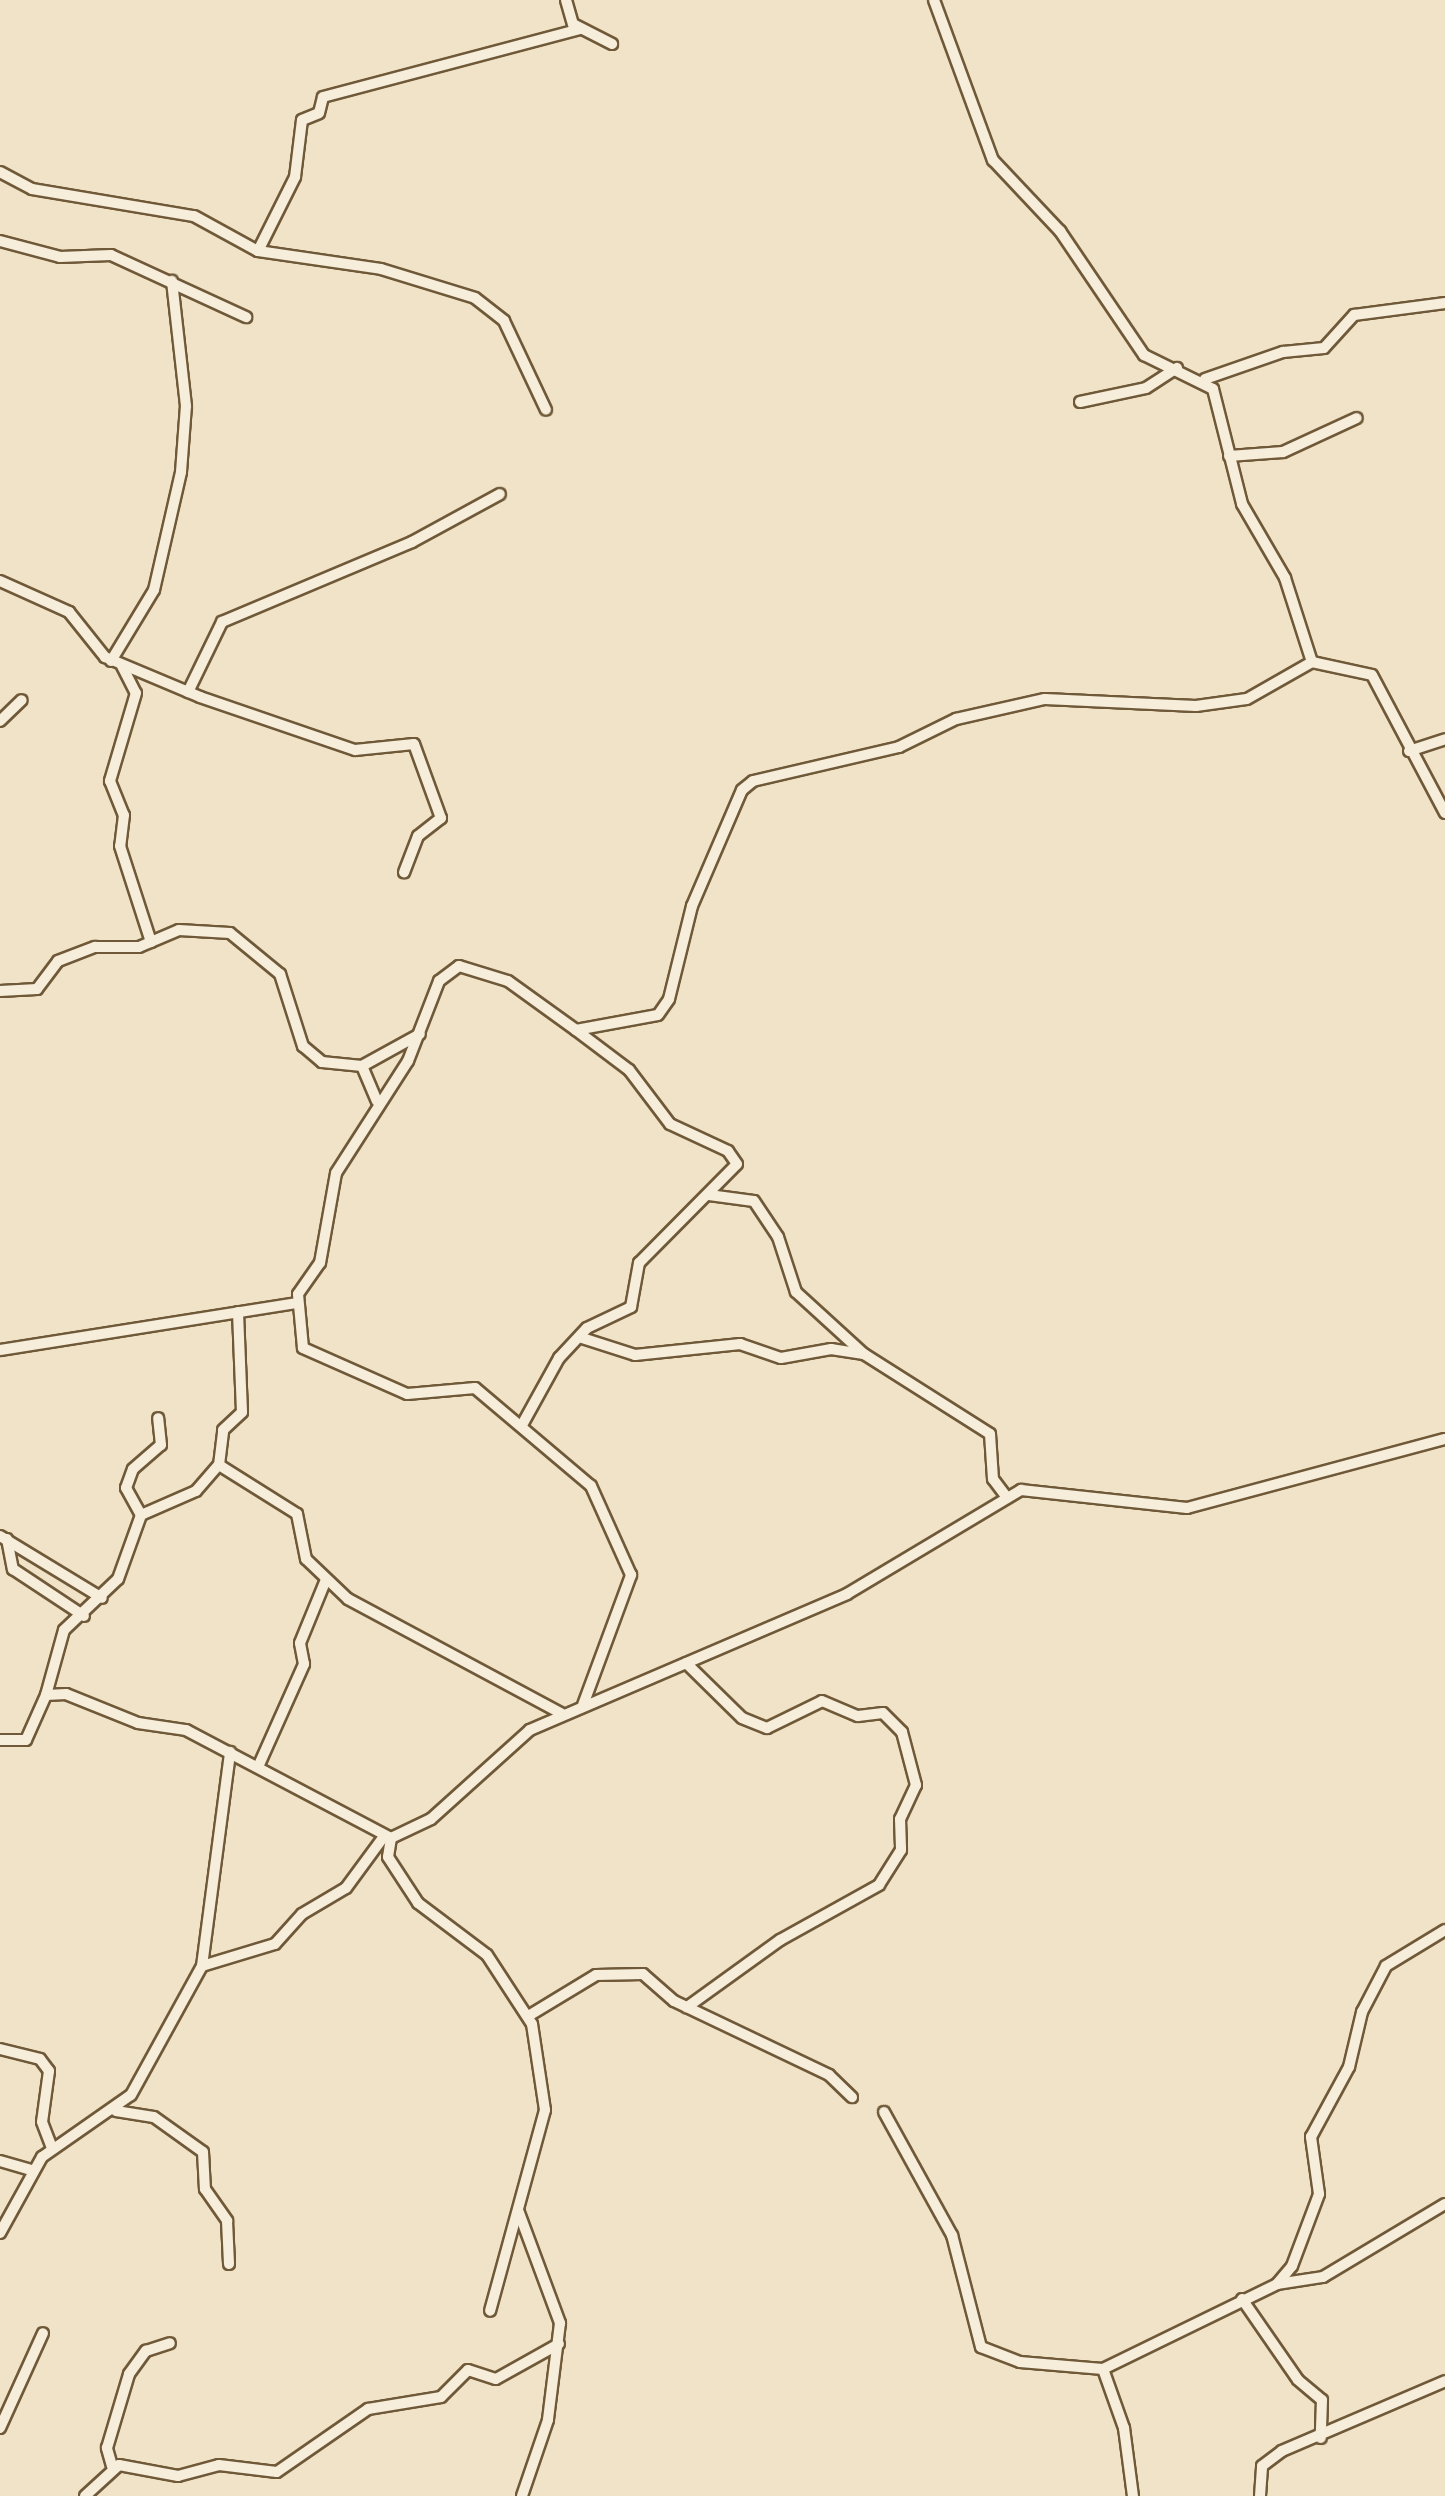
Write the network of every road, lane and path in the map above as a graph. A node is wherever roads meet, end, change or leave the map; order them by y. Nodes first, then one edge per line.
1 (566, 0) edge
2 (934, 0) edge
3 (580, 30) junction
4 (612, 44) dead end
5 (0, 172) edge
6 (0, 241) edge
7 (258, 251) junction
8 (172, 281) junction
9 (1445, 303) edge
10 (246, 317) dead end
11 (1177, 368) junction
12 (1205, 379) junction
13 (1080, 402) dead end
14 (546, 410) dead end
15 (1357, 418) dead end
16 (1229, 456) junction
17 (500, 494) dead end
18 (0, 581) edge
19 (1312, 662) junction
20 (116, 663) junction
21 (188, 692) junction
22 (22, 700) dead end
23 (0, 721) edge
24 (1445, 738) edge
25 (1409, 751) junction
26 (1445, 813) edge
27 (404, 872) dead end
28 (151, 942) junction
29 (0, 992) edge
30 (576, 1030) junction
31 (420, 1034) junction
32 (362, 1066) junction
33 (377, 1100) junction
34 (708, 1196) junction
35 (297, 1304) junction
36 (238, 1312) junction
37 (579, 1336) junction
38 (0, 1350) edge
39 (864, 1354) junction
40 (158, 1418) dead end
41 (522, 1425) junction
42 (1445, 1439) edge
43 (219, 1465) junction
44 (1006, 1496) junction
45 (141, 1514) junction
46 (3, 1538) edge
47 (325, 1582) junction
48 (102, 1598) junction
49 (84, 1616) junction
50 (686, 1663) junction
51 (46, 1696) junction
52 (583, 1705) junction
53 (562, 1713) junction
54 (0, 1740) edge
55 (230, 1752) junction
56 (258, 1768) junction
57 (386, 1839) junction
58 (1445, 1930) edge
59 (202, 1966) junction
60 (687, 2007) junction
61 (530, 2015) junction
62 (0, 2049) edge
63 (852, 2097) dead end
64 (116, 2112) junction
65 (884, 2112) dead end
66 (52, 2148) junction
67 (0, 2161) edge
68 (32, 2170) junction
69 (1445, 2204) edge
70 (518, 2210) junction
71 (0, 2233) edge
72 (229, 2264) dead end
73 (1277, 2284) junction
74 (1242, 2299) junction
75 (490, 2311) dead end
76 (43, 2333) dead end
77 (170, 2343) dead end
78 (559, 2344) junction
79 (1103, 2369) junction
80 (1445, 2381) edge
81 (0, 2428) edge
82 (1321, 2438) junction
83 (112, 2466) junction
84 (84, 2496) edge
85 (522, 2496) edge
86 (1132, 2496) edge
87 (1260, 2496) edge

1 - 3 street
2 - 11 street
3 - 4 street
3 - 7 street
5 - 7 street
6 - 8 street
7 - 14 street
8 - 10 street
8 - 20 street
9 - 12 street
11 - 12 street
11 - 13 street
12 - 16 street
15 - 16 street
16 - 19 street
17 - 21 street
18 - 20 street
19 - 25 street
19 - 30 street
20 - 21 street
20 - 28 street
21 - 27 street
22 - 23 street
24 - 25 street
25 - 26 street
28 - 29 street
28 - 32 street
30 - 31 street
30 - 34 street
31 - 32 street
31 - 33 street
32 - 33 street
33 - 35 street
34 - 37 street
34 - 39 street
35 - 36 street
35 - 41 street
36 - 38 street
36 - 43 street
37 - 39 street
37 - 41 street
39 - 44 street
40 - 45 street
41 - 52 street
42 - 44 street
43 - 45 street
43 - 47 street
44 - 50 street
45 - 48 street
46 - 48 street
46 - 49 street
47 - 53 street
47 - 56 street
48 - 49 street
49 - 51 street
50 - 52 street
50 - 60 street
51 - 54 street
51 - 55 street
52 - 53 street
53 - 57 street
55 - 56 street
55 - 59 street
56 - 57 street
57 - 59 street
57 - 61 street
58 - 73 street
59 - 64 street
60 - 61 street
60 - 63 street
61 - 70 street
62 - 66 street
64 - 66 street
64 - 72 street
65 - 79 street
66 - 68 street
67 - 68 street
68 - 71 street
69 - 73 street
70 - 75 street
70 - 78 street
73 - 74 street
74 - 79 street
74 - 82 street
76 - 81 street
77 - 83 street
78 - 83 street
78 - 85 street
79 - 86 street
80 - 82 street
82 - 87 street
83 - 84 street

